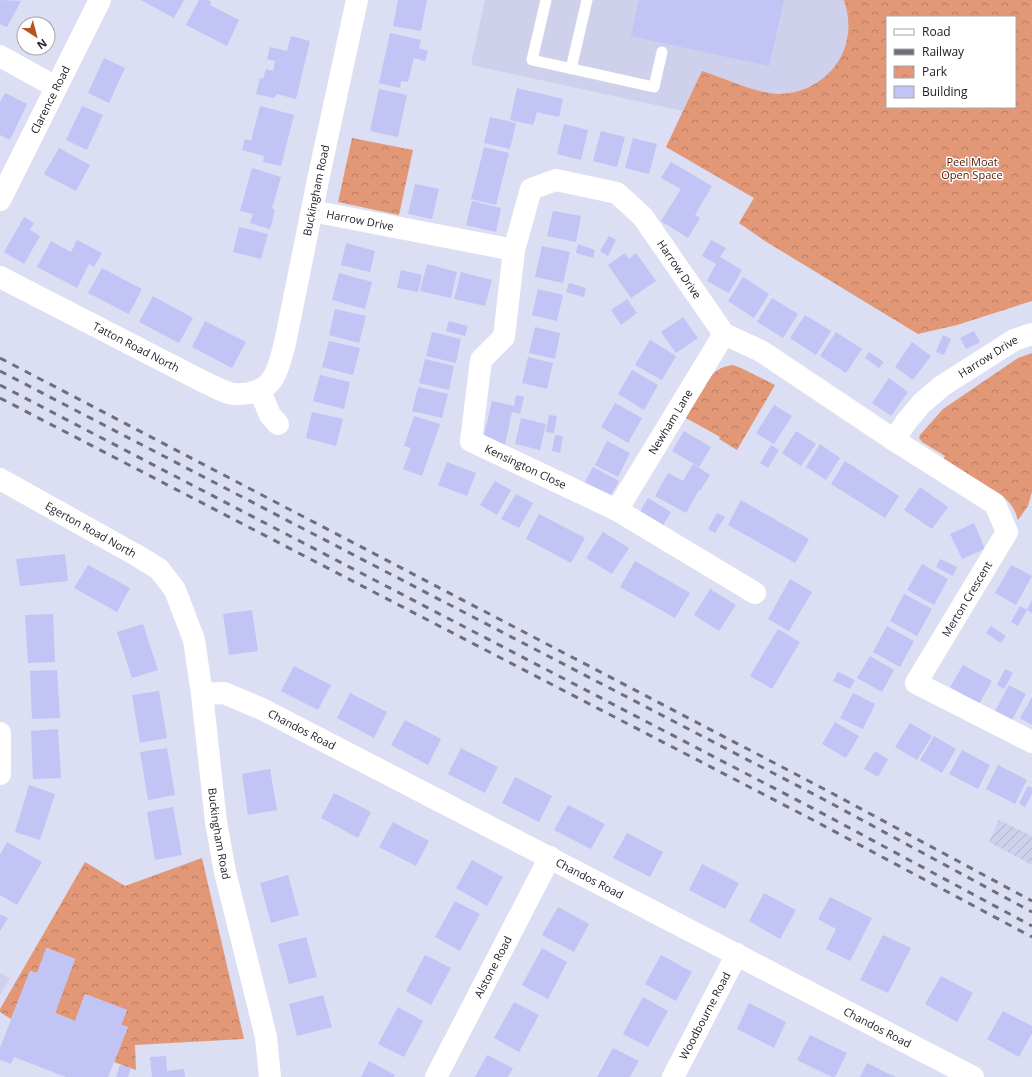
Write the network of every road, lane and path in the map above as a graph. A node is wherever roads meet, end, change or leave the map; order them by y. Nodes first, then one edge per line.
1 (100, 0) edge
2 (546, 0) edge
3 (587, 0) edge
4 (352, 2) edge
5 (662, 52) dead end
6 (0, 56) edge
7 (571, 69) junction
8 (56, 87) junction
9 (0, 200) edge
10 (312, 211) junction
11 (514, 250) junction
12 (0, 277) edge
13 (724, 334) junction
14 (1032, 334) edge
15 (267, 385) junction
16 (278, 424) dead end
17 (894, 440) junction
18 (0, 479) edge
19 (617, 510) junction
20 (175, 590) joint
21 (755, 593) dead end
22 (202, 694) junction
23 (0, 733) edge
24 (1032, 742) edge
25 (0, 774) edge
26 (550, 857) junction
27 (737, 954) junction
28 (960, 1074) edge
29 (270, 1077) edge
30 (436, 1077) edge
31 (673, 1077) edge

1 - 8 street, Clarence Road
2 - 7 lane
3 - 7 lane
4 - 10 street, Buckingham Road
5 - 7 lane
6 - 8 street
8 - 9 street, Clarence Road
10 - 11 street, Harrow Drive
10 - 15 street, Buckingham Road
11 - 13 street, Harrow Drive
11 - 19 street, Kensington Close
12 - 15 street, Tatton Road North
13 - 17 street
13 - 19 street, Newham Lane
14 - 17 street, Harrow Drive
15 - 16 street
17 - 24 street, Merton Crescent
18 - 20 street, Egerton Road North
19 - 21 street, Kensington Close
20 - 22 street, Buckingham Road
22 - 26 street, Chandos Road
22 - 29 street, Buckingham Road
23 - 25 street
26 - 27 street, Chandos Road
26 - 30 street, Alstone Road
27 - 28 street, Chandos Road
27 - 31 street, Woodbourne Road

